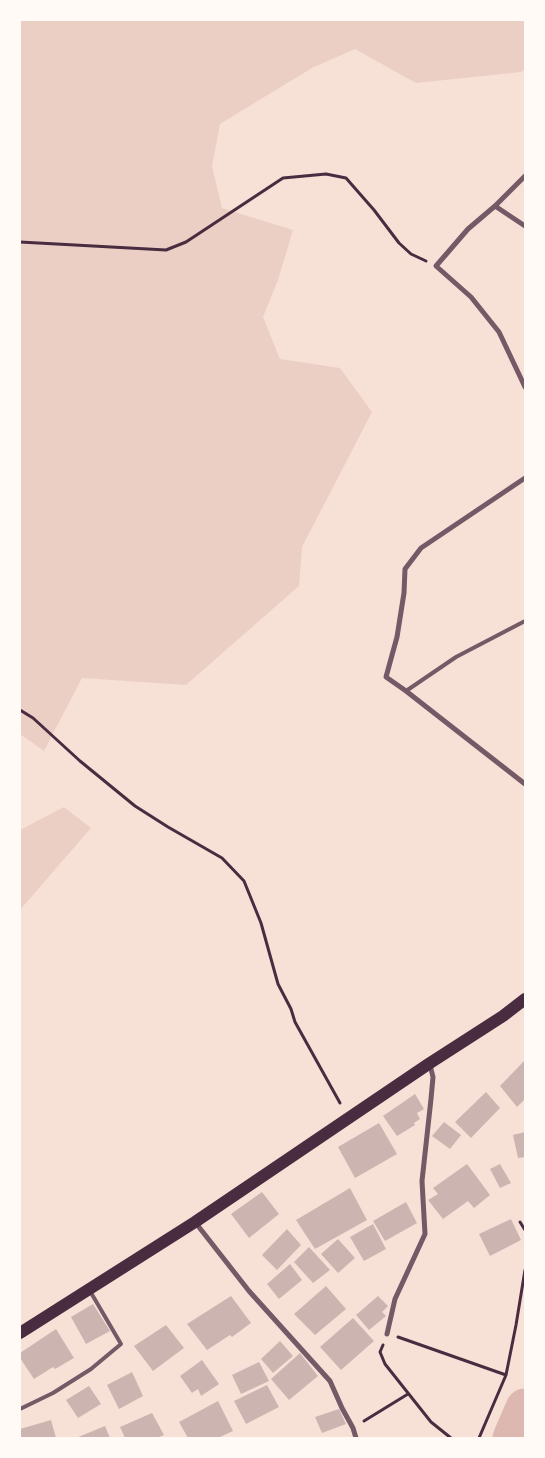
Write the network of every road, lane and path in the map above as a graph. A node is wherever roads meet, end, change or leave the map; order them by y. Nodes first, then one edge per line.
1 (525, 176) edge
2 (495, 206) junction
3 (525, 226) edge
4 (20, 242) edge
5 (436, 266) junction
6 (525, 387) edge
7 (525, 478) edge
8 (525, 621) edge
9 (406, 691) junction
10 (20, 710) edge
11 (525, 784) edge
12 (525, 999) edge
13 (430, 1063) junction
14 (349, 1118) junction
15 (195, 1222) junction
16 (520, 1222) dead end
17 (525, 1230) edge
18 (525, 1270) edge
19 (89, 1289) junction
20 (20, 1333) edge
21 (387, 1334) junction
22 (506, 1375) junction
23 (408, 1394) junction
24 (20, 1409) edge
25 (353, 1428) junction
26 (356, 1438) edge
27 (451, 1438) edge
28 (479, 1438) edge

1 - 2 street
2 - 3 street
2 - 5 street
4 - 5 path
5 - 6 street
7 - 9 street
8 - 9 lane
9 - 11 street
10 - 14 path
12 - 13 main road
13 - 14 main road
13 - 21 street
14 - 15 main road
15 - 19 main road
15 - 25 street
16 - 17 path
18 - 22 path
19 - 20 main road
19 - 24 lane
21 - 22 path
21 - 23 path
22 - 28 path
23 - 25 path
23 - 27 path
25 - 26 street

